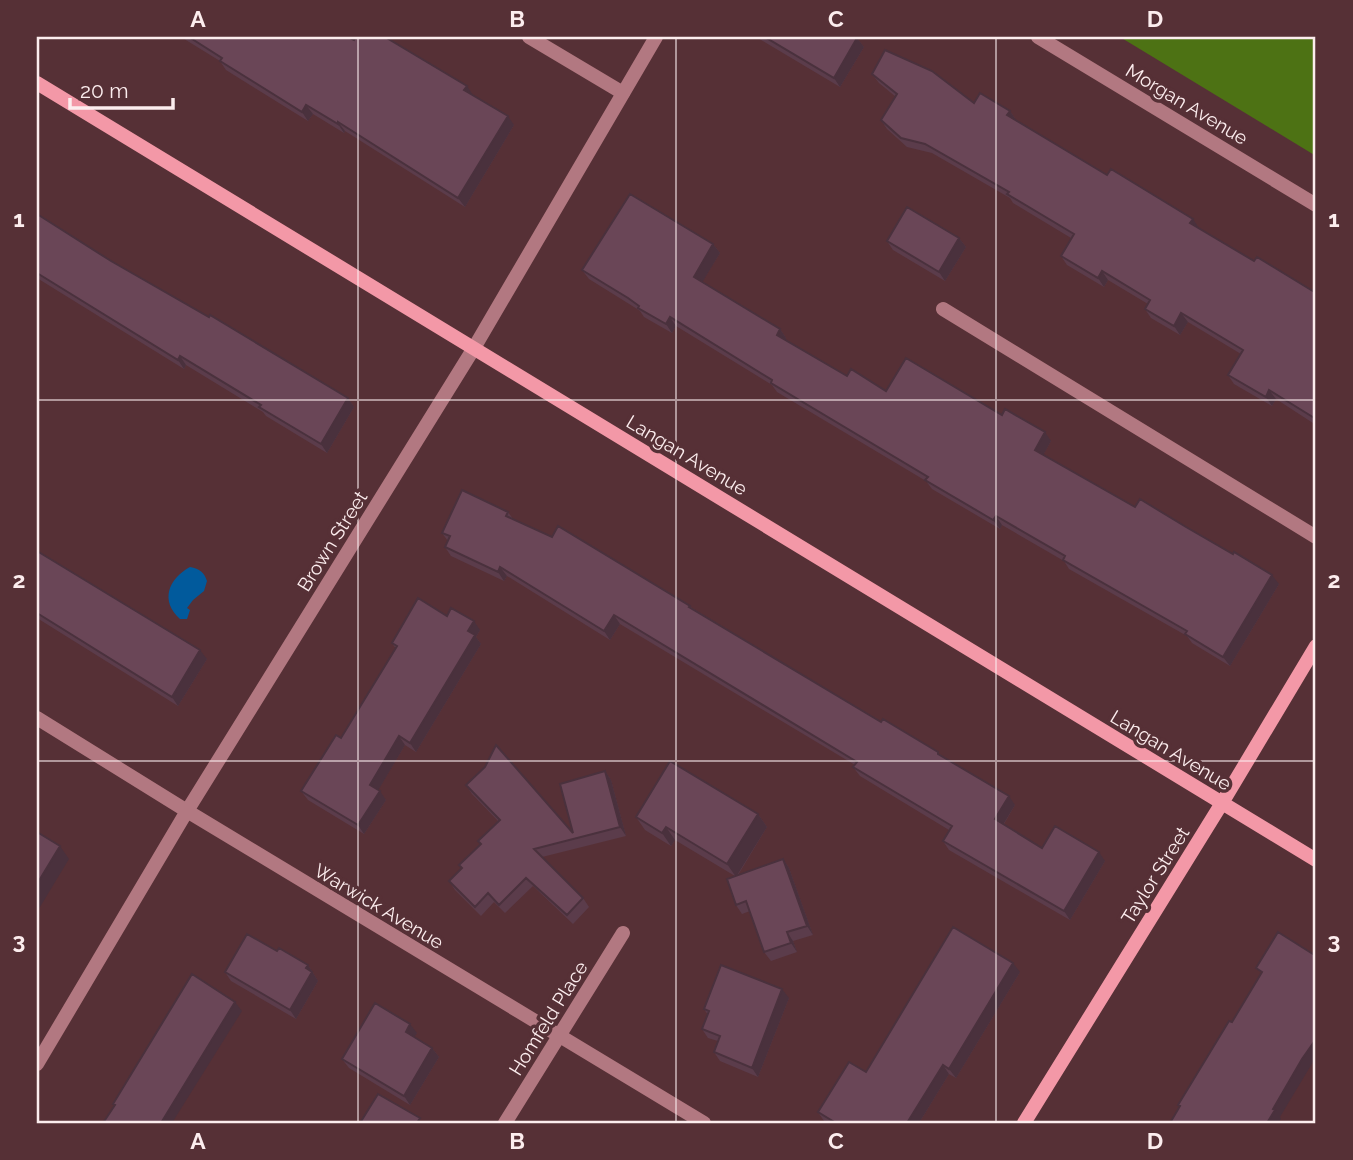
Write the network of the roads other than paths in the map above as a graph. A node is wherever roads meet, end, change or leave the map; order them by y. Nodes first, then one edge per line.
1 (529, 37) edge
2 (656, 37) edge
3 (1038, 37) edge
4 (37, 83) edge
5 (622, 93) junction
6 (1316, 205) edge
7 (943, 309) dead end
8 (474, 348) junction
9 (1316, 537) edge
10 (1316, 646) edge
11 (37, 718) edge
12 (1222, 803) junction
13 (187, 811) junction
14 (1316, 860) edge
15 (623, 933) dead end
16 (559, 1037) junction
17 (37, 1064) edge
18 (505, 1123) edge
19 (704, 1123) edge
20 (1024, 1123) edge

1 - 5 street
2 - 5 street, Brown Street
3 - 6 street, Morgan Avenue
4 - 8 street, Langan Avenue
5 - 8 street, Brown Street
7 - 9 street
8 - 12 street, Langan Avenue
8 - 13 street, Brown Street
10 - 12 street, Taylor Street
11 - 13 street, Warwick Avenue
12 - 14 street, Langan Avenue
12 - 20 street, Taylor Street
13 - 16 street, Warwick Avenue
13 - 17 street, Brown Street
15 - 16 street, Homfeld Place
16 - 18 street, Homfeld Place
16 - 19 street, Warwick Avenue

